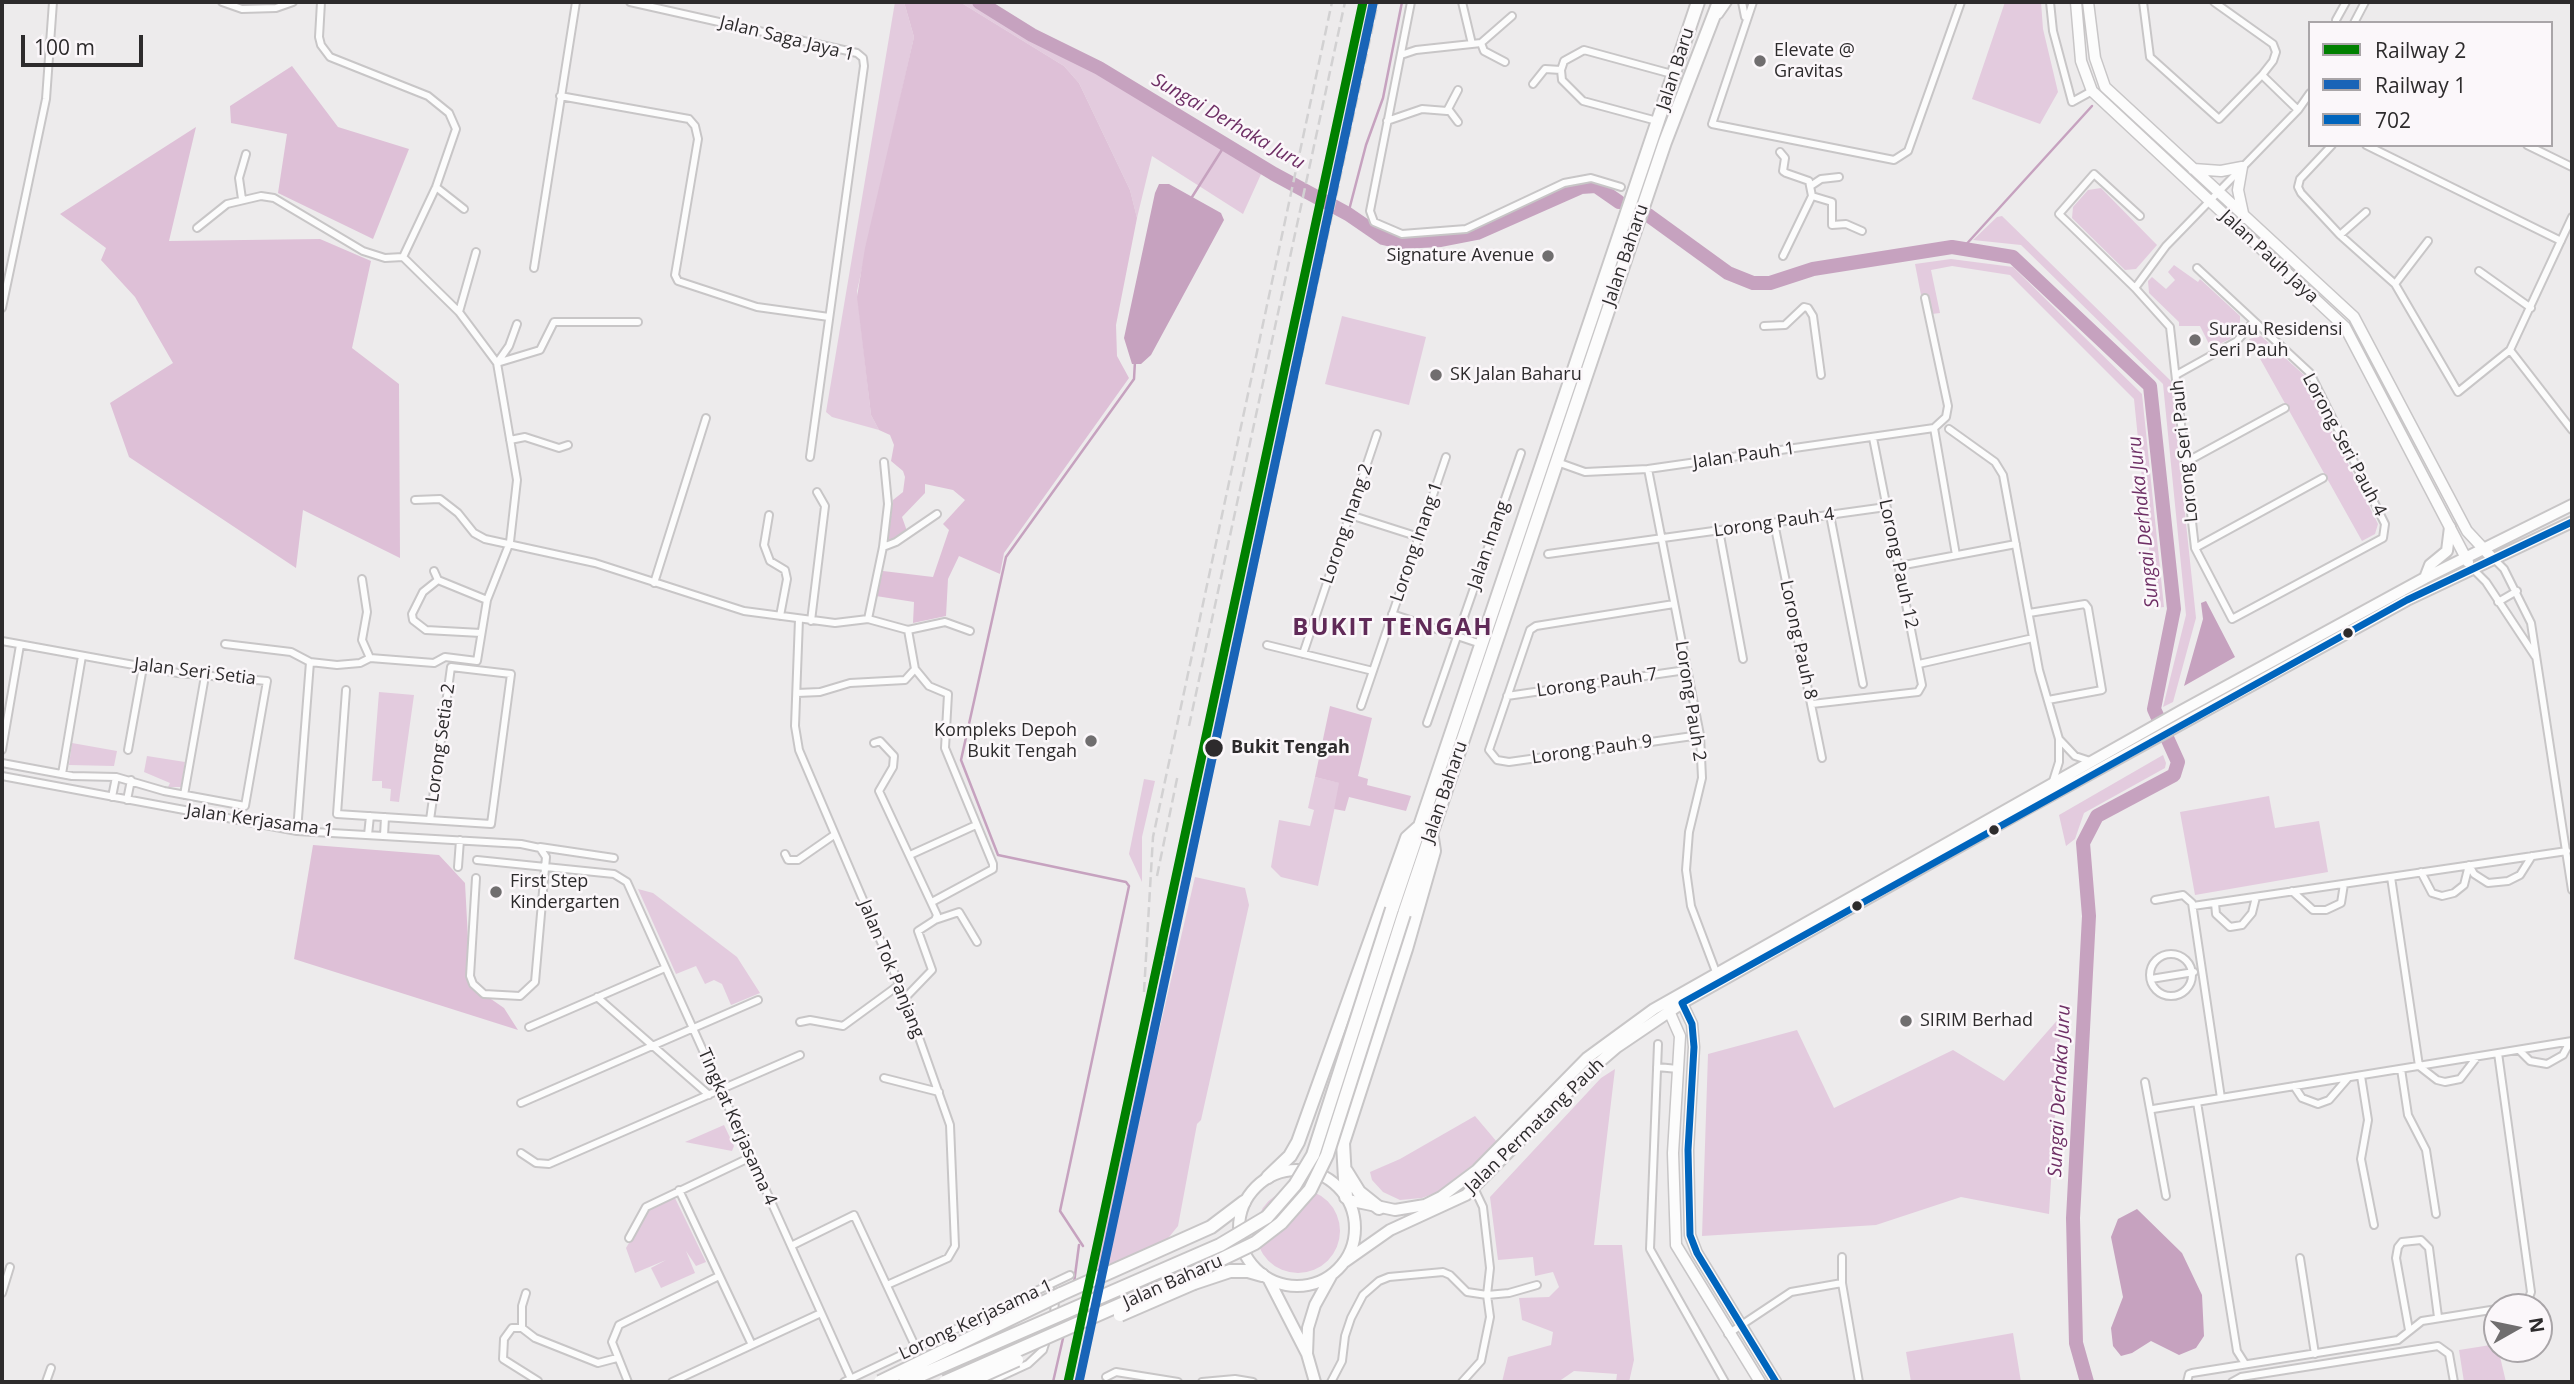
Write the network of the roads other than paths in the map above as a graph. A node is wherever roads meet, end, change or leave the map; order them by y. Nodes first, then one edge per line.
1 (53, 2) edge
2 (222, 2) edge
3 (293, 2) edge
4 (321, 2) edge
5 (576, 2) edge
6 (630, 2) edge
7 (1411, 2) edge
8 (1462, 2) edge
9 (1698, 2) edge
10 (1719, 2) edge
11 (1728, 2) edge
12 (1742, 2) edge
13 (1753, 2) edge
14 (1961, 2) edge
15 (2050, 2) edge
16 (2076, 2) edge
17 (2088, 2) edge
18 (2143, 2) edge
19 (2214, 2) edge
20 (2346, 2) edge
21 (2365, 2) edge
22 (1512, 16) dead end
23 (2336, 20) dead end
24 (2355, 21) edge
25 (1745, 26) junction
26 (1709, 30) junction
27 (1481, 43) junction
28 (1472, 44) junction
29 (1401, 55) junction
30 (1505, 62) dead end
31 (1561, 70) junction
32 (1672, 75) junction
33 (2262, 75) junction
34 (1533, 84) dead end
35 (1458, 89) dead end
36 (2092, 91) junction
37 (559, 96) junction
38 (2308, 96) edge
39 (1449, 110) junction
40 (2298, 110) junction
41 (1387, 121) junction
42 (1659, 121) junction
43 (1458, 122) dead end
44 (1660, 139) junction
45 (2331, 147) edge
46 (2370, 147) edge
47 (2531, 147) edge
48 (1780, 152) dead end
49 (246, 154) dead end
50 (2242, 167) junction
51 (2572, 167) edge
52 (2193, 169) junction
53 (1839, 177) dead end
54 (1812, 185) junction
55 (436, 187) junction
56 (1620, 187) dead end
57 (1812, 197) junction
58 (2213, 197) junction
59 (242, 199) junction
60 (464, 209) dead end
61 (2366, 212) dead end
62 (2140, 216) dead end
63 (2572, 217) edge
64 (2244, 218) junction
65 (197, 228) dead end
66 (1863, 231) dead end
67 (2340, 235) junction
68 (2428, 241) dead end
69 (2561, 242) junction
70 (476, 252) dead end
71 (1620, 253) junction
72 (1783, 256) dead end
73 (403, 257) junction
74 (534, 268) dead end
75 (2197, 268) dead end
76 (2479, 271) dead end
77 (2395, 284) junction
78 (2135, 288) junction
79 (1925, 298) dead end
80 (2, 308) edge
81 (2531, 308) junction
82 (459, 312) junction
83 (829, 317) junction
84 (2254, 321) junction
85 (638, 322) dead end
86 (517, 324) dead end
87 (1764, 326) dead end
88 (2510, 350) junction
89 (497, 363) junction
90 (1821, 375) dead end
91 (2176, 375) junction
92 (2285, 408) dead end
93 (706, 418) dead end
94 (1934, 428) junction
95 (1950, 429) dead end
96 (2572, 430) edge
97 (1377, 434) dead end
98 (1873, 438) junction
99 (510, 440) junction
100 (568, 445) dead end
101 (1521, 453) dead end
102 (810, 457) dead end
103 (1446, 457) dead end
104 (884, 462) dead end
105 (1555, 462) junction
106 (2186, 462) junction
107 (1648, 469) junction
108 (2323, 478) dead end
109 (817, 492) dead end
110 (415, 500) dead end
111 (2572, 505) edge
112 (1886, 507) junction
113 (937, 514) dead end
114 (769, 515) dead end
115 (1350, 515) junction
116 (1830, 515) junction
117 (2572, 522) edge
118 (1774, 523) junction
119 (2449, 527) junction
120 (1719, 530) junction
121 (1419, 537) junction
122 (1661, 539) junction
123 (510, 542) junction
124 (2016, 544) junction
125 (883, 547) junction
126 (2195, 548) junction
127 (2482, 550) junction
128 (1548, 554) dead end
129 (1956, 555) junction
130 (2465, 558) junction
131 (2493, 559) junction
132 (1899, 566) junction
133 (2472, 568) junction
134 (434, 571) dead end
135 (2424, 578) junction
136 (362, 579) dead end
137 (438, 580) junction
138 (654, 583) junction
139 (2517, 590) junction
140 (487, 600) junction
141 (2498, 602) junction
142 (1674, 604) junction
143 (2029, 613) junction
144 (1392, 614) junction
145 (780, 616) junction
146 (799, 619) junction
147 (868, 619) junction
148 (2232, 619) joint
149 (810, 621) junction
150 (908, 630) junction
151 (970, 631) dead end
152 (481, 632) junction
153 (1457, 636) junction
154 (2033, 638) junction
155 (2, 641) edge
156 (225, 643) dead end
157 (20, 645) junction
158 (1267, 645) dead end
159 (1481, 645) junction
160 (1303, 654) junction
161 (82, 656) junction
162 (2536, 657) junction
163 (370, 658) junction
164 (1743, 659) dead end
165 (310, 662) junction
166 (1919, 664) junction
167 (143, 667) junction
168 (915, 669) junction
169 (1686, 670) junction
170 (1373, 671) junction
171 (205, 676) junction
172 (1863, 684) dead end
173 (346, 690) dead end
174 (797, 693) junction
175 (1507, 696) junction
176 (2048, 701) junction
177 (1812, 704) junction
178 (1361, 706) dead end
179 (2184, 716) junction
180 (1427, 723) dead end
181 (1700, 735) junction
182 (2146, 736) junction
183 (2059, 739) junction
184 (874, 743) dead end
185 (2, 750) edge
186 (128, 750) dead end
187 (1822, 758) dead end
188 (2090, 761) junction
189 (2, 763) edge
190 (62, 774) junction
191 (2, 776) edge
192 (116, 777) junction
193 (131, 780) junction
194 (2053, 781) junction
195 (184, 795) junction
196 (113, 797) junction
197 (127, 800) junction
198 (370, 816) junction
199 (385, 817) junction
200 (430, 820) junction
201 (976, 825) junction
202 (1425, 829) junction
203 (297, 831) junction
204 (368, 835) junction
205 (834, 835) junction
206 (384, 836) junction
207 (460, 840) junction
208 (537, 846) junction
209 (2567, 851) junction
210 (785, 854) dead end
211 (910, 855) junction
212 (2532, 856) junction
213 (614, 858) dead end
214 (477, 860) dead end
215 (2469, 865) junction
216 (458, 867) dead end
217 (545, 868) junction
218 (2421, 872) junction
219 (2391, 877) junction
220 (476, 878) dead end
221 (2344, 884) junction
222 (2572, 890) edge
223 (2292, 891) junction
224 (2256, 897) junction
225 (2155, 900) dead end
226 (932, 902) junction
227 (2215, 903) junction
228 (2193, 906) junction
229 (1398, 911) junction
230 (935, 920) junction
231 (978, 942) dead end
232 (665, 968) junction
233 (2203, 970) junction
234 (1716, 972) junction
235 (2192, 972) junction
236 (2151, 979) junction
237 (899, 985) junction
238 (597, 997) junction
239 (905, 998) junction
240 (758, 1000) dead end
241 (1682, 1003) junction
242 (1669, 1012) junction
243 (800, 1022) dead end
244 (529, 1027) dead end
245 (693, 1028) junction
246 (2571, 1042) edge
247 (1658, 1044) dead end
248 (652, 1046) junction
249 (2519, 1050) junction
250 (2498, 1053) junction
251 (800, 1055) dead end
252 (2477, 1057) junction
253 (2419, 1066) junction
254 (1657, 1067) junction
255 (1678, 1069) junction
256 (2401, 1069) junction
257 (2361, 1076) junction
258 (884, 1078) dead end
259 (2348, 1078) junction
260 (2145, 1082) dead end
261 (2294, 1086) junction
262 (720, 1090) junction
263 (939, 1092) junction
264 (709, 1095) junction
265 (2221, 1098) junction
266 (2197, 1101) junction
267 (521, 1102) dead end
268 (2153, 1109) junction
269 (1302, 1130) junction
270 (1343, 1143) junction
271 (521, 1153) dead end
272 (751, 1157) junction
273 (1342, 1157) junction
274 (1268, 1177) junction
275 (1474, 1188) junction
276 (679, 1190) junction
277 (2166, 1196) dead end
278 (1347, 1198) junction
279 (1244, 1202) junction
280 (1379, 1208) junction
281 (2436, 1214) dead end
282 (2374, 1225) dead end
283 (629, 1238) dead end
284 (791, 1246) junction
285 (1842, 1257) dead end
286 (2300, 1258) dead end
287 (1343, 1263) junction
288 (10, 1267) dead end
289 (1070, 1275) dead end
290 (1332, 1275) junction
291 (719, 1276) junction
292 (1266, 1277) junction
293 (1842, 1283) junction
294 (887, 1285) junction
295 (1048, 1285) junction
296 (1537, 1285) dead end
297 (2, 1293) edge
298 (526, 1293) dead end
299 (2531, 1293) edge
300 (1487, 1295) junction
301 (2483, 1312) edge
302 (821, 1313) junction
303 (2438, 1317) junction
304 (1741, 1325) junction
305 (522, 1328) junction
306 (2409, 1331) junction
307 (1728, 1334) junction
308 (752, 1345) junction
309 (916, 1348) junction
310 (1307, 1354) junction
311 (2315, 1354) junction
312 (617, 1358) junction
313 (2244, 1362) junction
314 (51, 1368) dead end
315 (1106, 1377) dead end
316 (538, 1381) edge
317 (847, 1381) edge
318 (46, 1382) edge
319 (628, 1382) edge
320 (672, 1382) edge
321 (880, 1382) edge
322 (905, 1382) edge
323 (945, 1382) edge
324 (968, 1382) edge
325 (989, 1382) edge
326 (1178, 1382) edge
327 (1202, 1382) edge
328 (1253, 1382) edge
329 (1315, 1382) edge
330 (1331, 1382) edge
331 (1462, 1382) edge
332 (1725, 1382) edge
333 (1760, 1382) edge
334 (1776, 1382) edge
335 (1859, 1382) edge
336 (2187, 1382) edge
337 (2232, 1382) edge
338 (2454, 1382) edge

1 - 80 street
2 - 3 street
4 - 55 street
5 - 37 street
6 - 83 street, Jalan Saga Jaya 1
7 - 29 street
8 - 28 street
9 - 32 highway, Jalan Baru
10 - 26 highway, Jalan Baharu
11 - 26 street
12 - 25 street
13 - 25 street
14 - 25 street
15 - 36 street
16 - 36 street, Jalan Pauh Jaya
17 - 52 street, Jalan Pauh Jaya
18 - 33 street
19 - 33 street
20 - 23 street
21 - 24 street
22 - 27 street
26 - 44 highway, Jalan Baharu
27 - 28 street
27 - 30 street
28 - 29 street
29 - 41 street
31 - 32 street
31 - 34 street
31 - 42 street
32 - 42 highway, Jalan Baru
33 - 40 street
35 - 39 street
36 - 58 street, Jalan Pauh Jaya
37 - 74 street
37 - 83 street
38 - 40 street
39 - 41 street
39 - 43 street
40 - 50 street
41 - 56 street
42 - 44 highway, Jalan Baru
44 - 71 highway, Jalan Baharu
45 - 67 street
46 - 69 street
47 - 51 street
48 - 54 street
49 - 59 street
50 - 52 street
50 - 58 street
50 - 64 street
52 - 58 street, Jalan Pauh Jaya
53 - 54 street
54 - 57 street
55 - 60 street
55 - 73 street
57 - 66 street
57 - 72 street
58 - 64 street, Jalan Pauh Jaya
58 - 78 street
58 - 119 street, Jalan Pauh Jaya
59 - 65 street
59 - 73 street
61 - 67 street
62 - 78 street, Lorong Seri Pauh
63 - 69 street
64 - 127 street, Jalan Pauh Jaya
67 - 77 street
68 - 77 street
69 - 81 street
70 - 82 street
71 - 105 highway, Jalan Baharu
71 - 159 highway, Jalan Baharu
73 - 82 street
75 - 84 street, Lorong Seri Pauh 4
76 - 81 street
77 - 88 street
78 - 91 street, Lorong Seri Pauh
79 - 94 street
81 - 88 street
82 - 89 street
83 - 102 street
84 - 91 street
84 - 148 street, Lorong Seri Pauh 4
85 - 89 street
86 - 89 street
87 - 90 street
88 - 96 street
89 - 99 street
91 - 106 street, Lorong Seri Pauh
92 - 106 street
93 - 138 street
94 - 98 street, Jalan Pauh 1
94 - 129 street
95 - 124 street
97 - 115 street, Lorong Inang 2
98 - 107 street, Jalan Pauh 1
98 - 112 street, Lorong Pauh 12
99 - 100 street
99 - 123 street
101 - 153 street, Jalan Inang
103 - 121 street, Lorong Inang 1
104 - 125 street
105 - 107 street, Jalan Pauh 1
105 - 202 highway, Jalan Baharu
106 - 126 street, Lorong Seri Pauh
107 - 122 street, Lorong Pauh 2
108 - 126 street
109 - 149 street
110 - 123 street
111 - 127 main road, Jalan Permatang Pauh
112 - 116 street, Lorong Pauh 4
112 - 132 street, Lorong Pauh 12
113 - 125 street
114 - 145 street
115 - 121 street
115 - 160 street, Lorong Inang 2
116 - 118 street, Lorong Pauh 4
116 - 172 street
117 - 131 main road, Jalan Permatang Pauh
118 - 120 street, Lorong Pauh 4
118 - 177 street, Lorong Pauh 8
119 - 130 street, Jalan Pauh Jaya
119 - 135 main road
120 - 122 street, Lorong Pauh 4
120 - 164 street
121 - 144 street, Lorong Inang 1
122 - 128 street, Lorong Pauh 4
122 - 142 street, Lorong Pauh 2
123 - 138 street
123 - 140 street
124 - 129 street
124 - 143 street
125 - 147 street
126 - 148 street, Lorong Seri Pauh
127 - 130 main road, Jalan Permatang Pauh
127 - 131 street, Jalan Pauh Jaya
129 - 132 street
130 - 133 street, Jalan Pauh Jaya
130 - 135 main road, Jalan Permatang Pauh
131 - 133 main road, Jalan Permatang Pauh
131 - 139 street
132 - 166 street, Lorong Pauh 12
133 - 141 street
133 - 179 main road, Jalan Permatang Pauh
134 - 137 street
135 - 179 main road, Jalan Permatang Pauh
136 - 163 street
137 - 140 street
137 - 152 street
138 - 145 street
139 - 141 street
139 - 162 street
140 - 152 street
141 - 162 street
142 - 169 street, Lorong Pauh 2
142 - 175 street
143 - 154 street
143 - 176 street
144 - 153 street
144 - 170 street, Lorong Inang 1
145 - 146 street
146 - 149 street
146 - 174 street, Jalan Tok Panjang
147 - 149 street
147 - 150 street
150 - 151 street
150 - 168 street
152 - 163 street
153 - 159 street
153 - 180 street, Jalan Inang
154 - 166 street
154 - 176 street
155 - 157 street, Jalan Seri Setia
156 - 165 street
157 - 161 street, Jalan Seri Setia
157 - 185 street
158 - 160 street
159 - 202 highway, Jalan Baharu
160 - 170 street
161 - 167 street, Jalan Seri Setia
161 - 190 street
162 - 209 street
163 - 165 street
165 - 203 street
166 - 177 street, Lorong Pauh 12
167 - 171 street, Jalan Seri Setia
167 - 186 street
168 - 174 street
168 - 201 street
169 - 175 street, Lorong Pauh 7
169 - 181 street, Lorong Pauh 2
170 - 178 street, Lorong Inang 1
171 - 195 street
171 - 195 street, Jalan Seri Setia
173 - 198 street
174 - 205 street, Jalan Tok Panjang
175 - 181 street, Lorong Pauh 9
176 - 183 street
177 - 187 street, Lorong Pauh 8
179 - 182 main road, Jalan Permatang Pauh
181 - 234 street, Lorong Pauh 2
182 - 188 main road, Jalan Permatang Pauh
182 - 241 main road, Jalan Permatang Pauh
183 - 188 street
183 - 194 street
184 - 211 street
188 - 194 main road, Jalan Permatang Pauh
189 - 190 street, Jalan Seri Setia
190 - 192 street, Jalan Seri Setia
191 - 196 street, Jalan Kerjasama 1
192 - 193 street, Jalan Seri Setia
192 - 196 street
193 - 195 street, Jalan Seri Setia
193 - 197 street
194 - 234 main road, Jalan Permatang Pauh
196 - 197 street, Jalan Kerjasama 1
197 - 203 street, Jalan Kerjasama 1
198 - 199 street
198 - 204 street
199 - 200 street
199 - 206 street
200 - 200 street, Lorong Setia 2
201 - 211 street
201 - 226 street
202 - 229 highway, Jalan Baharu
202 - 269 highway
202 - 270 highway
203 - 204 street, Jalan Kerjasama 1
204 - 206 street, Jalan Kerjasama 1
205 - 210 street
205 - 237 street, Jalan Tok Panjang
206 - 207 street, Jalan Kerjasama 1
207 - 208 street, Jalan Kerjasama 1
207 - 216 street
208 - 213 street, Jalan Kerjasama 1
208 - 217 street
209 - 212 street
209 - 222 street
211 - 226 street
212 - 215 street
212 - 215 street
214 - 217 street
215 - 218 street
215 - 218 street
217 - 220 street
217 - 232 street, Tingkat Kerjasama 4
218 - 219 street
219 - 221 street
219 - 253 street
221 - 223 street
221 - 223 street
223 - 224 street
224 - 227 street
224 - 227 street
225 - 228 street
226 - 230 street
227 - 228 street
228 - 233 street
229 - 322 highway, Jalan Baharu, bridge
229 - 323 highway, Jalan Baharu, bridge
230 - 231 street
230 - 239 street
232 - 238 street
232 - 245 street, Tingkat Kerjasama 4
233 - 235 street
233 - 265 street
234 - 280 main road, Jalan Permatang Pauh
235 - 236 street
235 - 236 street
235 - 236 street
237 - 239 street, Jalan Tok Panjang
237 - 243 street
238 - 244 street
238 - 248 street
239 - 263 street, Jalan Tok Panjang
240 - 245 street
241 - 242 main road, Jalan Permatang Pauh
241 - 304 street
242 - 255 street
242 - 275 main road, Jalan Permatang Pauh
245 - 248 street
245 - 262 street, Tingkat Kerjasama 4
246 - 249 street
246 - 249 street
247 - 254 street
248 - 264 street
248 - 267 street
249 - 250 street
250 - 252 street
250 - 299 street
251 - 262 street
252 - 253 street
252 - 253 street
253 - 256 street
254 - 255 street
254 - 332 street
255 - 307 street
256 - 257 street
256 - 281 street
257 - 259 street
257 - 282 street
258 - 263 street
259 - 261 street
259 - 261 street
260 - 268 street
261 - 265 street
262 - 264 street
262 - 272 street, Tingkat Kerjasama 4
263 - 294 street, Jalan Tok Panjang
264 - 271 street
265 - 266 street
266 - 268 street
266 - 313 street
268 - 277 street
269 - 270 highway
269 - 274 highway
270 - 273 highway
272 - 276 street
272 - 284 street, Tingkat Kerjasama 4
273 - 278 highway
273 - 280 highway
274 - 278 main road
274 - 279 main road
275 - 287 main road, Jalan Permatang Pauh
275 - 300 street
276 - 283 street
276 - 291 street
278 - 280 main road, Jalan Permatang Pauh
278 - 287 main road
279 - 292 main road
279 - 321 highway, bridge
284 - 294 street
284 - 302 street, Tingkat Kerjasama 4
285 - 293 street
286 - 311 street
287 - 290 main road
288 - 297 street
289 - 295 street, Lorong Kerjasama 1
290 - 292 main road
290 - 310 main road
291 - 308 street
291 - 312 street
292 - 310 main road
292 - 324 highway, bridge
293 - 304 street
293 - 335 street
294 - 309 street
295 - 309 street, Lorong Kerjasama 1
295 - 325 street
296 - 300 street
298 - 305 street
300 - 330 street
300 - 331 street
301 - 303 street
302 - 308 street
302 - 317 street, Tingkat Kerjasama 4
303 - 306 street
303 - 306 street
304 - 307 street
304 - 334 street
305 - 312 street
305 - 316 street
306 - 311 street
307 - 333 street
308 - 320 street
309 - 317 street, Lorong Kerjasama 1
310 - 329 main road
311 - 313 street
312 - 319 street
313 - 336 street
314 - 318 street
315 - 326 street
327 - 328 street
337 - 338 street

